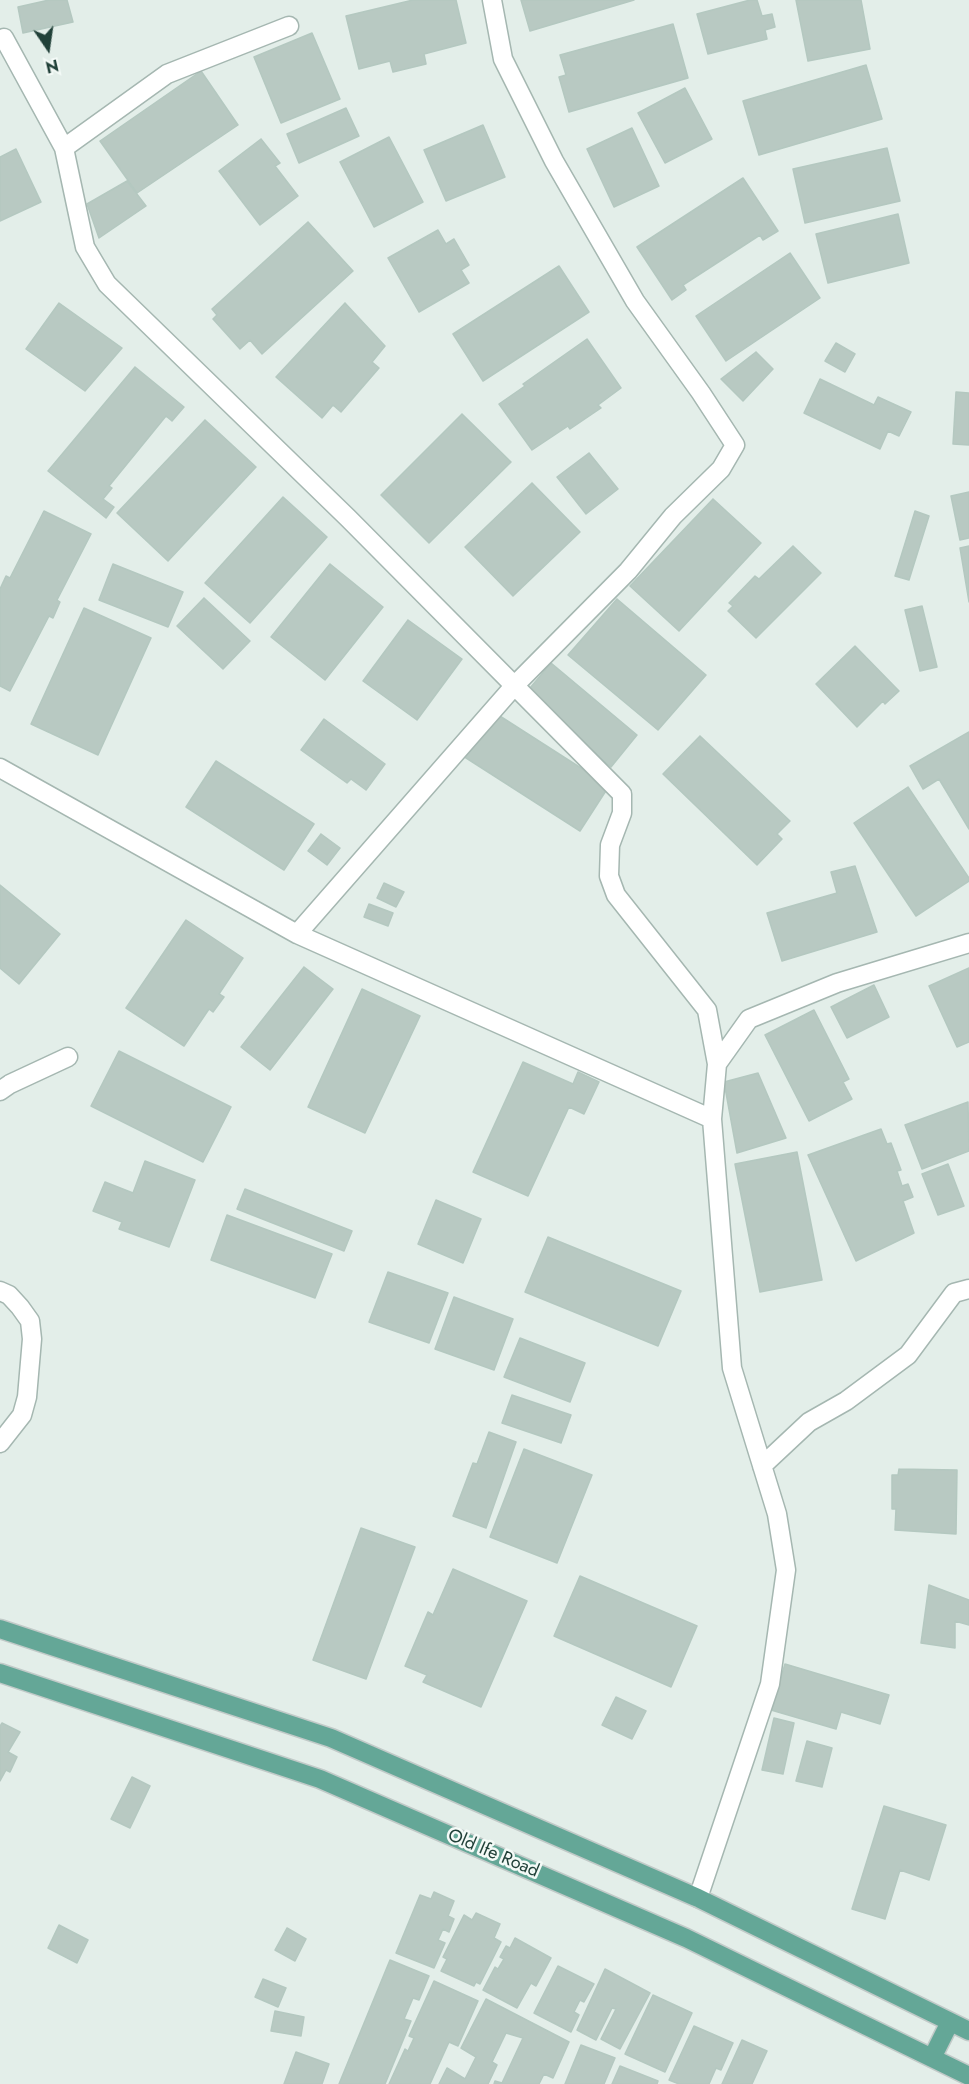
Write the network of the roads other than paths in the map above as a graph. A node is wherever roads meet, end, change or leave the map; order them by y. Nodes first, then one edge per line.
1 (492, 0) edge
2 (289, 26) dead end
3 (4, 38) dead end
4 (64, 148) junction
5 (515, 685) junction
6 (0, 768) edge
7 (297, 934) junction
8 (969, 943) edge
9 (69, 1057) dead end
10 (717, 1064) junction
11 (0, 1091) edge
12 (712, 1119) junction
13 (969, 1289) edge
14 (0, 1292) edge
15 (0, 1443) edge
16 (762, 1466) junction
17 (0, 1629) edge
18 (0, 1673) edge
19 (698, 1898) junction
20 (950, 2022) junction
21 (969, 2031) edge
22 (932, 2058) junction
23 (969, 2076) edge

1 - 5 street
2 - 4 street
3 - 4 street
4 - 5 street
5 - 7 street
5 - 10 street
6 - 7 street
7 - 12 street
8 - 10 street
9 - 11 street
10 - 12 street
12 - 16 street
13 - 16 street
14 - 15 street
16 - 19 street
17 - 19 main road
18 - 22 main road, Old Ife Road
19 - 20 main road
20 - 21 main road
20 - 22 main road
22 - 23 main road, Old Ife Road

